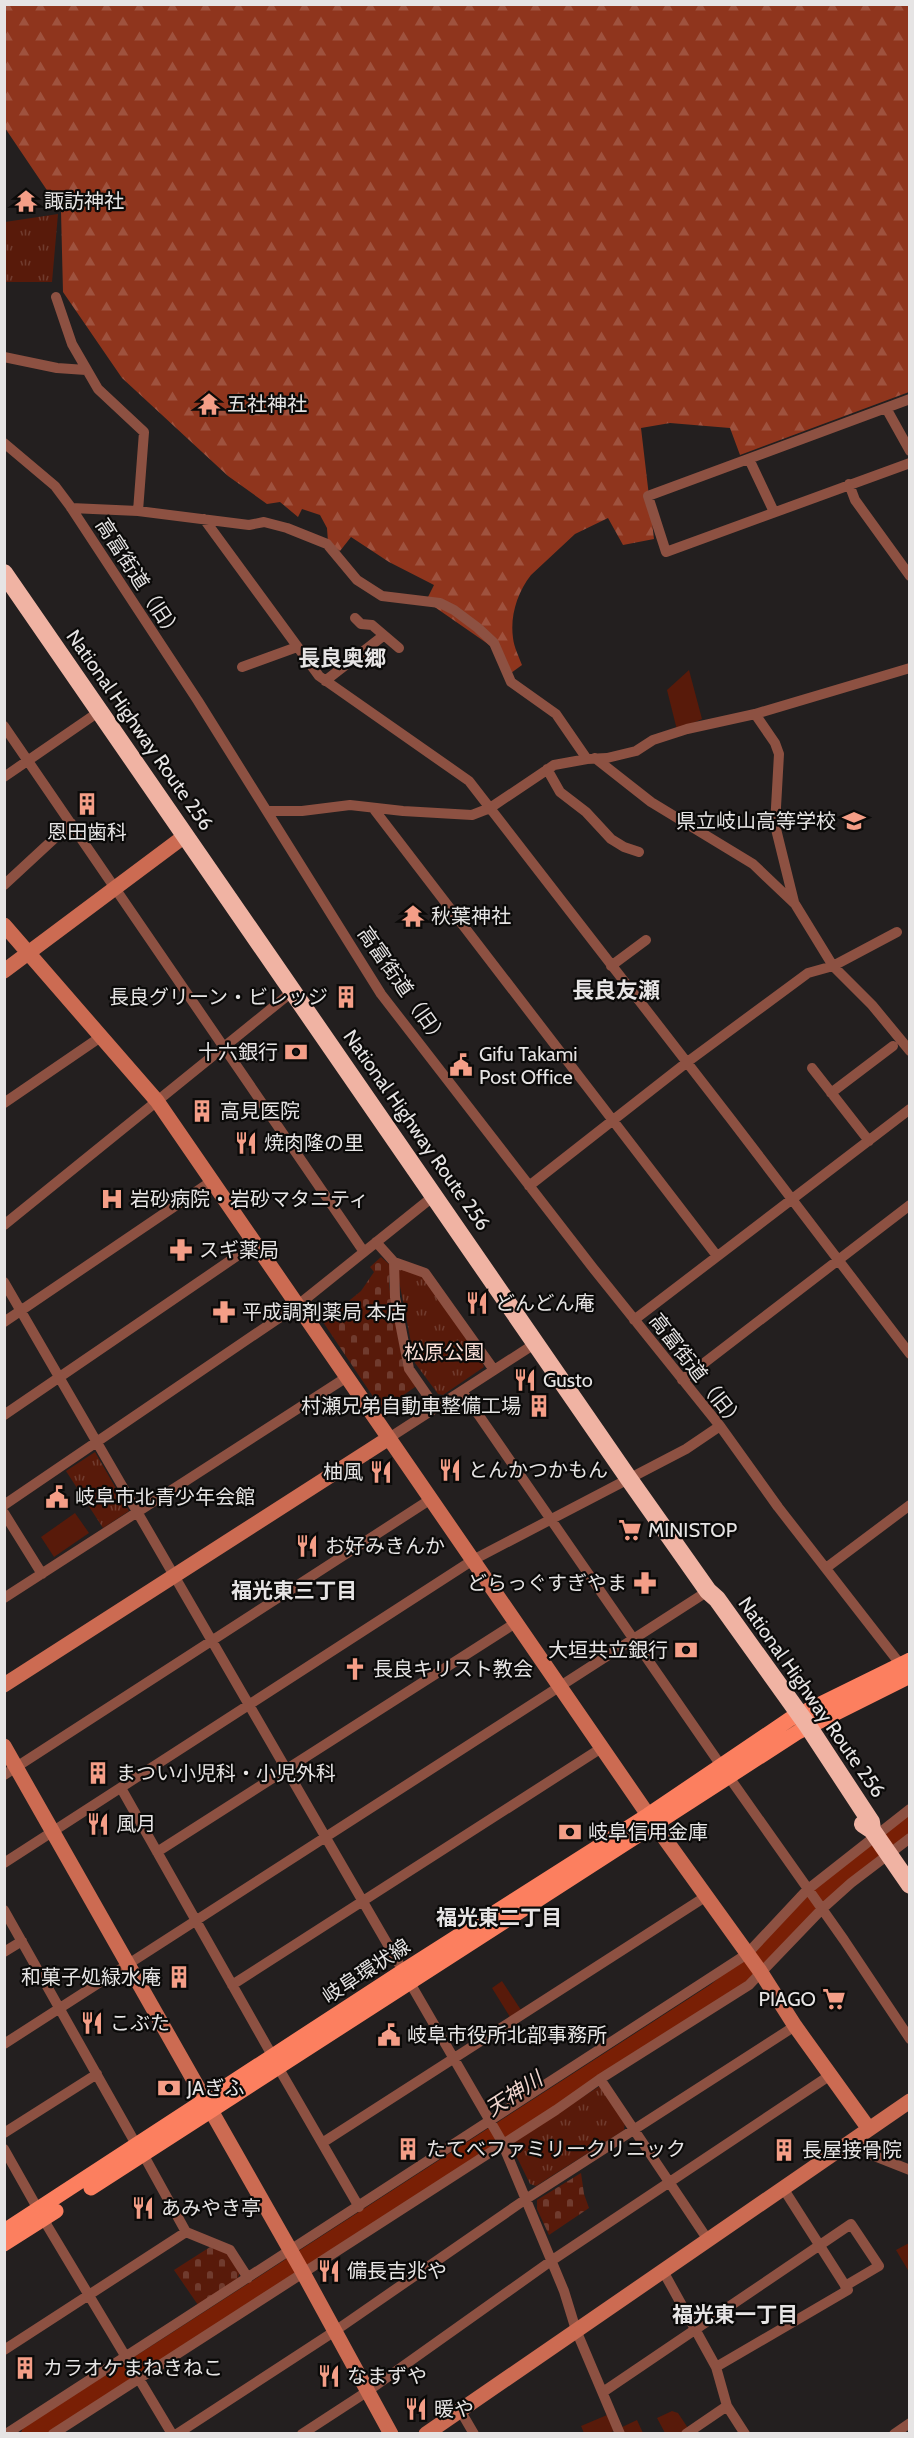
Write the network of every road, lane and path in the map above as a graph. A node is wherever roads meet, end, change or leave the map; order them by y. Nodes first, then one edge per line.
1 (56, 297) dead end
2 (4, 357) edge
3 (86, 370) junction
4 (909, 399) edge
5 (886, 408) junction
6 (4, 443) edge
7 (909, 451) edge
8 (749, 459) junction
9 (909, 463) edge
10 (849, 484) junction
11 (71, 508) junction
12 (138, 511) junction
13 (774, 513) junction
14 (204, 519) junction
15 (4, 573) edge
16 (909, 576) edge
17 (355, 618) dead end
18 (383, 636) junction
19 (297, 647) junction
20 (399, 648) dead end
21 (242, 667) dead end
22 (909, 668) edge
23 (325, 681) junction
24 (100, 711) junction
25 (755, 714) junction
26 (4, 726) edge
27 (591, 758) junction
28 (28, 761) junction
29 (547, 769) junction
30 (4, 777) edge
31 (373, 808) junction
32 (490, 808) junction
33 (268, 811) junction
34 (71, 823) junction
35 (186, 835) junction
36 (639, 852) dead end
37 (4, 885) edge
38 (116, 888) junction
39 (795, 904) junction
40 (4, 925) edge
41 (897, 932) dead end
42 (646, 940) dead end
43 (29, 952) junction
44 (611, 966) junction
45 (833, 966) junction
46 (4, 970) edge
47 (294, 991) junction
48 (102, 1036) junction
49 (225, 1046) junction
50 (892, 1046) dead end
51 (909, 1051) edge
52 (686, 1063) junction
53 (812, 1068) dead end
54 (831, 1093) junction
55 (157, 1101) junction
56 (4, 1103) edge
57 (909, 1109) edge
58 (613, 1121) junction
59 (869, 1141) junction
60 (212, 1181) junction
61 (529, 1186) junction
62 (435, 1195) junction
63 (791, 1199) junction
64 (909, 1205) edge
65 (4, 1226) edge
66 (376, 1242) junction
67 (256, 1243) junction
68 (364, 1252) junction
69 (717, 1256) junction
70 (837, 1259) junction
71 (394, 1262) junction
72 (4, 1282) edge
73 (298, 1305) junction
74 (21, 1311) junction
75 (634, 1320) junction
76 (4, 1322) edge
77 (536, 1343) junction
78 (909, 1354) edge
79 (494, 1370) junction
80 (59, 1377) junction
81 (347, 1377) junction
82 (682, 1380) junction
83 (462, 1391) junction
84 (436, 1408) junction
85 (4, 1415) edge
86 (720, 1426) junction
87 (389, 1438) junction
88 (97, 1442) junction
89 (629, 1479) junction
90 (431, 1499) junction
91 (4, 1505) edge
92 (909, 1505) edge
93 (4, 1512) edge
94 (138, 1512) junction
95 (551, 1519) junction
96 (473, 1560) junction
97 (826, 1568) junction
98 (42, 1574) junction
99 (174, 1575) junction
100 (709, 1592) junction
101 (4, 1598) edge
102 (517, 1622) junction
103 (633, 1639) junction
104 (212, 1640) junction
105 (907, 1669) edge
106 (560, 1685) junction
107 (4, 1686) edge
108 (250, 1705) junction
109 (799, 1723) junction
110 (4, 1746) edge
111 (603, 1747) junction
112 (287, 1770) junction
113 (10, 1771) edge
114 (725, 1772) junction
115 (121, 1788) junction
116 (909, 1809) edge
117 (652, 1820) junction
118 (53, 1832) junction
119 (326, 1837) junction
120 (909, 1838) edge
121 (880, 1842) junction
122 (158, 1852) junction
123 (4, 1863) edge
124 (909, 1885) edge
125 (807, 1891) junction
126 (705, 1897) junction
127 (363, 1901) junction
128 (822, 1909) junction
129 (4, 1911) edge
130 (196, 1921) junction
131 (22, 1941) junction
132 (4, 1952) edge
133 (748, 1955) junction
134 (128, 1965) junction
135 (760, 1972) junction
136 (406, 1976) junction
137 (232, 1985) junction
138 (60, 2009) junction
139 (795, 2026) junction
140 (909, 2039) edge
141 (4, 2044) edge
142 (454, 2059) junction
143 (275, 2062) junction
144 (97, 2074) junction
145 (832, 2074) junction
146 (600, 2079) junction
147 (909, 2100) edge
148 (207, 2106) junction
149 (491, 2122) junction
150 (633, 2131) junction
151 (4, 2133) edge
152 (864, 2133) junction
153 (502, 2142) junction
154 (322, 2143) junction
155 (4, 2149) edge
156 (140, 2150) junction
157 (909, 2170) edge
158 (668, 2183) junction
159 (783, 2188) junction
160 (526, 2199) junction
161 (359, 2207) junction
162 (41, 2214) junction
163 (4, 2231) edge
164 (186, 2232) junction
165 (708, 2240) junction
166 (4, 2244) edge
167 (819, 2244) junction
168 (291, 2252) junction
169 (551, 2261) junction
170 (301, 2271) junction
171 (663, 2271) junction
172 (248, 2278) junction
173 (845, 2286) junction
174 (89, 2295) junction
175 (695, 2329) junction
176 (576, 2330) junction
177 (335, 2331) junction
178 (4, 2350) edge
179 (126, 2359) junction
180 (716, 2367) junction
181 (137, 2377) junction
182 (368, 2391) junction
183 (603, 2392) junction
184 (727, 2406) junction
185 (460, 2410) junction
186 (909, 2423) edge
187 (6, 2433) edge
188 (53, 2433) edge
189 (172, 2433) edge
190 (177, 2433) edge
191 (302, 2433) edge
192 (391, 2433) edge
193 (426, 2433) edge
194 (474, 2433) edge
195 (620, 2433) edge
196 (686, 2433) edge
197 (745, 2433) edge
198 (894, 2433) edge

1 - 3 street
2 - 3 street
3 - 12 street
4 - 5 street
5 - 7 street
5 - 8 street
6 - 11 street, 高富街道（旧）
8 - 13 street
8 - 13 street
9 - 10 street
10 - 13 street
10 - 16 street
11 - 12 street
11 - 33 street, 高富街道（旧）
12 - 14 street
14 - 19 street
14 - 27 street
15 - 24 highway, National Highway Route 256
17 - 18 street
18 - 20 street
18 - 23 street
19 - 21 street
19 - 23 street
22 - 25 street
23 - 32 street
24 - 28 street
24 - 35 highway, National Highway Route 256
25 - 27 street
25 - 39 street
26 - 28 street
27 - 29 street
27 - 39 street
28 - 30 street
28 - 34 street
29 - 32 street
29 - 36 street
31 - 32 street
31 - 33 street
31 - 58 street
32 - 44 street
33 - 61 street, 高富街道（旧）
34 - 37 street
34 - 38 street
35 - 38 street
35 - 47 highway, National Highway Route 256
38 - 43 street
38 - 49 street
39 - 45 street
40 - 43 street
41 - 45 street
42 - 44 street
43 - 46 street
43 - 48 street
44 - 52 street
45 - 51 street
45 - 52 street
47 - 49 street
47 - 62 highway, National Highway Route 256
48 - 55 street
48 - 56 street
49 - 55 street
49 - 68 street
50 - 54 street
52 - 58 street
52 - 63 street
53 - 54 street
54 - 59 street
55 - 60 street
55 - 65 street
57 - 59 street
58 - 61 street
58 - 69 street
59 - 63 street
60 - 67 street
60 - 74 street
61 - 75 street, 高富街道（旧）
62 - 66 street
62 - 77 highway, National Highway Route 256
63 - 69 street
63 - 70 street
64 - 70 street
66 - 68 street
66 - 71 street
67 - 73 street
67 - 80 street
68 - 73 street
69 - 75 street
70 - 78 street
70 - 82 street
71 - 79 street
71 - 84 street
72 - 74 street
73 - 81 street
73 - 88 street
74 - 76 street
74 - 80 street
75 - 82 street, 高富街道（旧）
77 - 79 street
77 - 89 highway, National Highway Route 256
79 - 83 street
80 - 85 street
80 - 88 street
81 - 87 street
81 - 94 street
82 - 86 street, 高富街道（旧）
83 - 84 street
83 - 95 street
84 - 87 street
86 - 89 street
86 - 97 street, 高富街道（旧）
87 - 90 street
87 - 99 street
88 - 91 street
88 - 94 street
89 - 95 street
89 - 100 highway, National Highway Route 256
90 - 96 street
90 - 104 street
92 - 97 street
93 - 98 street
94 - 98 street
94 - 99 street
95 - 96 street
95 - 103 street
96 - 102 street
96 - 108 street
97 - 105 street, 高富街道（旧）
98 - 101 street
99 - 104 street
99 - 107 street
100 - 103 street
100 - 109 highway, National Highway Route 256
102 - 106 street
102 - 112 street
103 - 106 street
103 - 114 street
104 - 108 street
104 - 113 street
105 - 109 main road, 岐阜環状線
106 - 111 street
106 - 119 street
108 - 112 street
108 - 115 street
109 - 114 main road, 岐阜環状線
109 - 121 highway, National Highway Route 256
110 - 113 street
111 - 117 street
111 - 127 street
112 - 119 street
112 - 122 street
113 - 118 street
114 - 117 main road, 岐阜環状線
114 - 125 street
115 - 118 street
115 - 122 street
116 - 121 street
117 - 126 street
117 - 136 main road, 岐阜環状線
118 - 123 street
118 - 134 street
119 - 127 street
119 - 130 street
120 - 121 street
121 - 124 highway, National Highway Route 256
121 - 125 street
121 - 128 street
122 - 130 street
125 - 128 street
125 - 133 street
126 - 133 street
126 - 142 street
127 - 136 street
127 - 137 street
128 - 135 street
128 - 140 street
129 - 131 street
130 - 134 street
130 - 137 street
131 - 132 street
131 - 138 street
133 - 135 street
133 - 149 street
134 - 138 street
134 - 148 street
135 - 139 street
135 - 146 street
136 - 142 street
136 - 143 main road, 岐阜環状線
137 - 143 street
138 - 141 street
138 - 144 street
139 - 145 street
139 - 150 street
142 - 149 street
142 - 154 street
143 - 148 main road, 岐阜環状線
143 - 154 street
144 - 151 street
144 - 156 street
145 - 152 street
145 - 158 street
146 - 150 street
146 - 153 street
147 - 152 street
148 - 156 main road, 岐阜環状線
148 - 168 street
149 - 153 street
149 - 161 street
150 - 158 street
150 - 160 street
152 - 157 street
152 - 159 street
153 - 160 street
153 - 170 street
154 - 161 street
155 - 162 street
156 - 162 main road, 岐阜環状線
156 - 164 street
158 - 165 street
158 - 169 street
159 - 165 street
159 - 167 street
160 - 169 street
160 - 177 street
161 - 168 street
162 - 163 main road, 岐阜環状線
162 - 166 main road, 岐阜環状線
162 - 174 street
164 - 172 street
164 - 174 street
165 - 171 street
167 - 173 street
167 - 173 street
167 - 175 street
168 - 170 street
168 - 172 street
169 - 176 street
169 - 182 street
170 - 177 street
170 - 181 street
171 - 175 street
171 - 176 street
172 - 179 street
173 - 180 street
174 - 178 street
174 - 179 street
175 - 180 street
175 - 183 street
176 - 183 street
176 - 185 street
177 - 182 street
177 - 190 street
179 - 181 street
179 - 187 street
180 - 184 street
181 - 188 street
181 - 189 street
182 - 191 street
182 - 192 street
183 - 195 street
184 - 196 street
184 - 197 street
185 - 193 street
185 - 194 street
186 - 198 street

